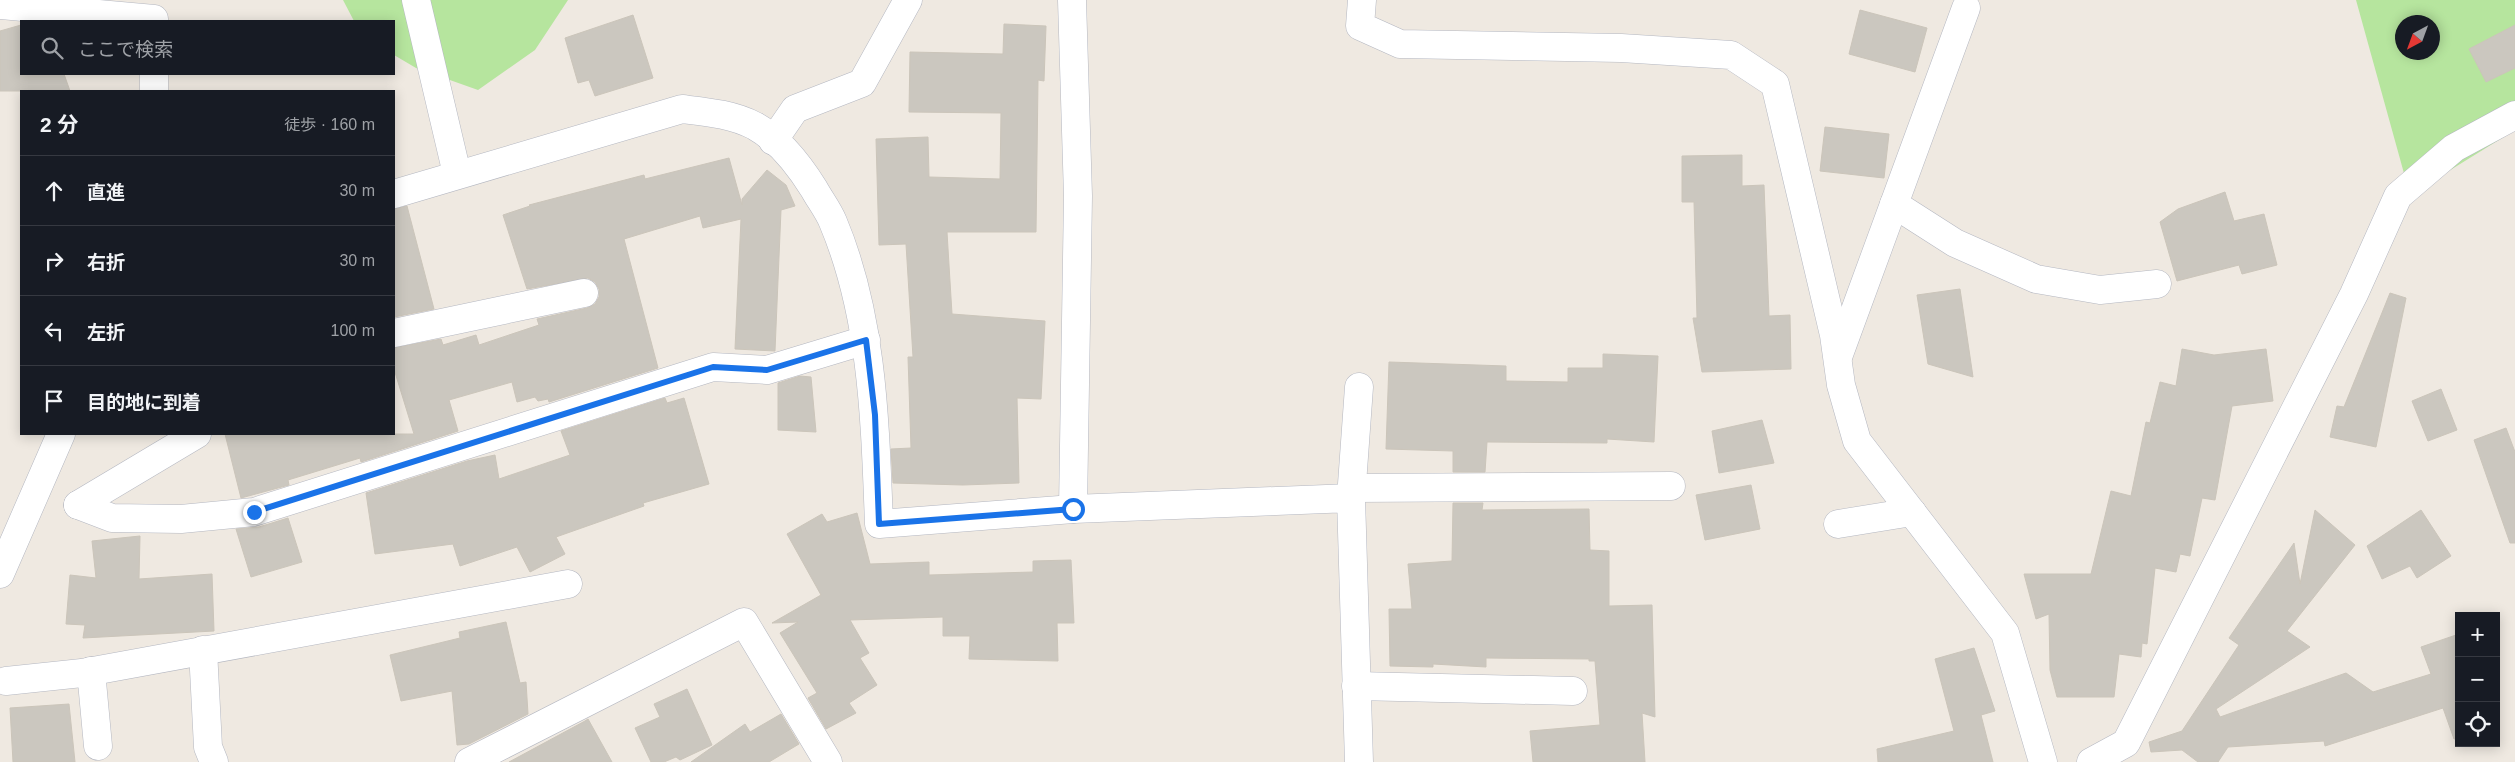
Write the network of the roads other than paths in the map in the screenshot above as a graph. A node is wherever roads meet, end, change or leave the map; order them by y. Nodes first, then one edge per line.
1 (416, 0) edge
2 (908, 0) edge
3 (1072, 0) edge
4 (1362, 0) edge
5 (0, 5) edge
6 (1966, 8) dead end
7 (154, 13) edge
8 (154, 75) edge
9 (154, 90) edge
10 (2515, 115) edge
11 (773, 141) junction
12 (457, 174) junction
13 (395, 194) edge
14 (1894, 204) junction
15 (2156, 284) dead end
16 (584, 292) dead end
17 (395, 332) edge
18 (866, 340) junction
19 (1838, 358) junction
20 (1359, 387) dead end
21 (61, 435) edge
22 (195, 435) edge
23 (1671, 486) dead end
24 (1352, 493) junction
25 (1073, 509) junction
26 (1912, 512) junction
27 (1838, 524) dead end
28 (0, 574) edge
29 (568, 584) dead end
30 (203, 650) junction
31 (91, 671) junction
32 (6, 681) dead end
33 (1356, 686) junction
34 (1573, 691) dead end
35 (98, 746) dead end
36 (214, 762) edge
37 (469, 762) edge
38 (828, 762) edge
39 (1358, 762) edge
40 (2043, 762) edge
41 (2091, 762) edge

1 - 12 street
2 - 11 street
3 - 25 street
4 - 19 street
5 - 7 street
6 - 14 street
8 - 9 street
10 - 41 street
11 - 12 street
11 - 18 street
12 - 13 street
14 - 15 street
14 - 19 street
16 - 17 street
18 - 22 street
18 - 25 street
19 - 26 street
20 - 24 street
21 - 28 street
23 - 24 street
24 - 25 street
24 - 33 street
26 - 27 street
26 - 40 street
29 - 30 street
30 - 31 street
30 - 36 street
31 - 32 street
31 - 35 street
33 - 34 street
33 - 39 street
37 - 38 street

